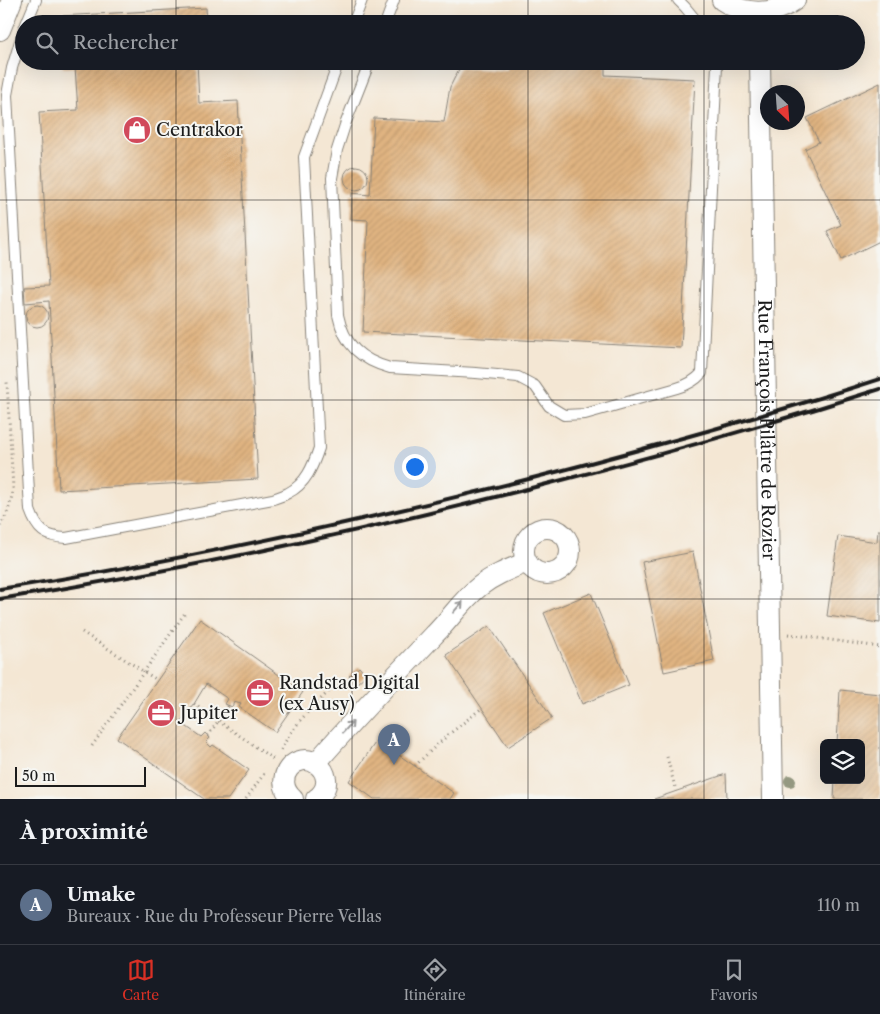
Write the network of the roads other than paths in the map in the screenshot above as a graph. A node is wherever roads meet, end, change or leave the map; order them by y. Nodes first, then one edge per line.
1 (12, 0) edge
2 (36, 0) edge
3 (362, 0) edge
4 (394, 0) edge
5 (678, 0) edge
6 (735, 11) edge
7 (782, 11) edge
8 (30, 15) edge
9 (356, 15) edge
10 (388, 15) edge
11 (691, 15) edge
12 (0, 30) edge
13 (15, 58) edge
14 (336, 70) edge
15 (366, 70) edge
16 (717, 70) edge
17 (760, 70) edge
18 (527, 562) dead end
19 (316, 763) junction
20 (322, 797) edge
21 (292, 799) edge
22 (773, 799) edge

1 - 12 street
2 - 8 lane
3 - 9 lane
4 - 10 lane
5 - 11 lane
6 - 7 street
13 - 14 lane
15 - 16 lane
17 - 22 street, Rue François Pilâtre de Rozier
19 -> 18 street
19 - 20 street
19 - 21 street

